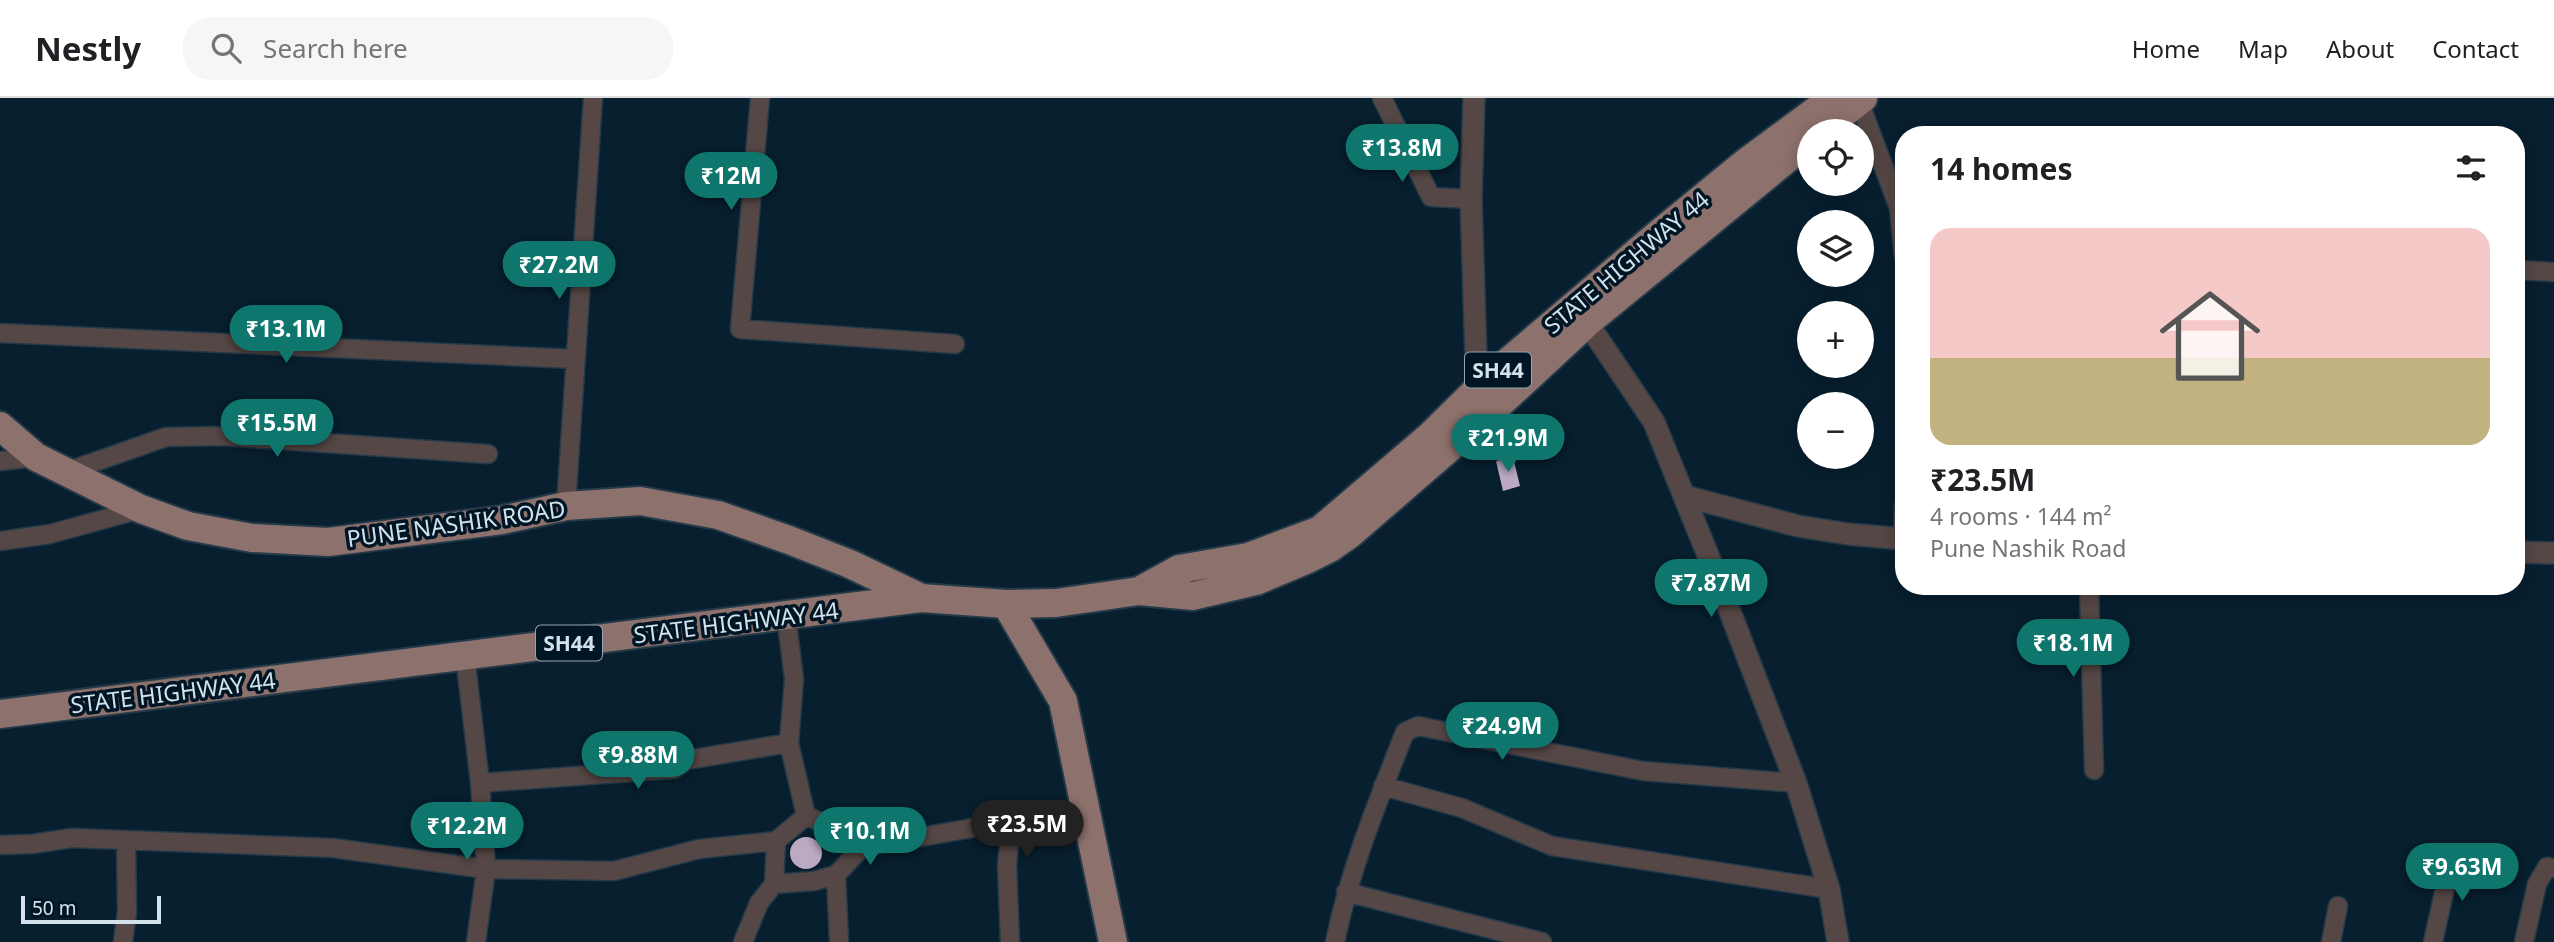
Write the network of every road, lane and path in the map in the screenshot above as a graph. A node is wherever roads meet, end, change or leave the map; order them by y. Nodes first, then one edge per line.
1 (593, 98) edge
2 (760, 98) edge
3 (1382, 98) edge
4 (1474, 98) edge
5 (1852, 99) edge
6 (1833, 119) edge
7 (1797, 150) edge
8 (1471, 199) junction
9 (1895, 199) edge
10 (2525, 270) edge
11 (2554, 272) edge
12 (1581, 313) junction
13 (0, 333) edge
14 (955, 344) dead end
15 (575, 359) junction
16 (1485, 400) junction
17 (0, 426) edge
18 (488, 454) dead end
19 (36, 457) junction
20 (0, 461) edge
21 (66, 472) junction
22 (1684, 496) junction
23 (566, 506) junction
24 (141, 509) junction
25 (1895, 538) edge
26 (0, 541) edge
27 (2525, 552) edge
28 (2554, 553) edge
29 (2089, 595) edge
30 (921, 598) junction
31 (1006, 604) junction
32 (786, 615) junction
33 (465, 656) junction
34 (0, 714) edge
35 (789, 743) junction
36 (2094, 770) dead end
37 (480, 783) junction
38 (1796, 783) junction
39 (1383, 786) junction
40 (806, 816) junction
41 (1012, 818) junction
42 (1087, 818) junction
43 (126, 840) junction
44 (776, 841) junction
45 (0, 845) edge
46 (862, 847) junction
47 (2452, 856) dead end
48 (2554, 868) edge
49 (486, 869) junction
50 (836, 875) junction
51 (774, 884) junction
52 (1829, 889) junction
53 (1346, 892) junction
54 (2338, 906) dead end
55 (123, 942) edge
56 (476, 942) edge
57 (743, 942) edge
58 (839, 942) edge
59 (1010, 942) edge
60 (1113, 942) edge
61 (1335, 942) edge
62 (1542, 942) edge
63 (1838, 942) edge
64 (2330, 942) edge
65 (2433, 942) edge
66 (2524, 942) edge

1 - 15 street
2 - 14 street
3 - 8 street
4 - 8 street
5 - 6 main road
5 - 9 street
5 - 12 main road, STATE HIGHWAY 44 / SH44
7 - 12 main road, STATE HIGHWAY 44 / SH44
8 - 16 street
10 - 11 street
12 - 16 main road, STATE HIGHWAY 44 / SH44
12 - 22 street
13 - 15 street
15 - 23 street
16 - 31 main road, STATE HIGHWAY 44 / SH44
17 - 19 main road, PUNE NASHIK ROAD
18 - 21 street
19 - 20 street
19 - 21 main road, PUNE NASHIK ROAD
21 - 24 main road, PUNE NASHIK ROAD
22 - 25 street
22 - 38 street
23 - 24 main road, PUNE NASHIK ROAD
23 - 30 main road, PUNE NASHIK ROAD
24 - 26 street
27 - 28 street
29 - 36 street
30 - 31 main road, STATE HIGHWAY 44 / SH44
30 - 32 main road, STATE HIGHWAY 44 / SH44
31 - 42 main road
32 - 33 main road, STATE HIGHWAY 44 / SH44
32 - 35 street
33 - 34 main road, STATE HIGHWAY 44 / SH44
33 - 37 street
35 - 37 street
35 - 40 street
37 - 49 street
38 - 39 street
38 - 52 street
39 - 52 street
39 - 53 street
40 - 44 street
40 - 46 street
41 - 42 street
41 - 46 street
41 - 59 street
42 - 60 main road
43 - 45 street
43 - 49 street
43 - 55 street
44 - 49 street
44 - 51 street
46 - 50 street
47 - 65 street
48 - 66 street
49 - 56 street
50 - 51 street
50 - 58 street
51 - 57 street
52 - 63 street
53 - 61 street
53 - 62 street
54 - 64 street

